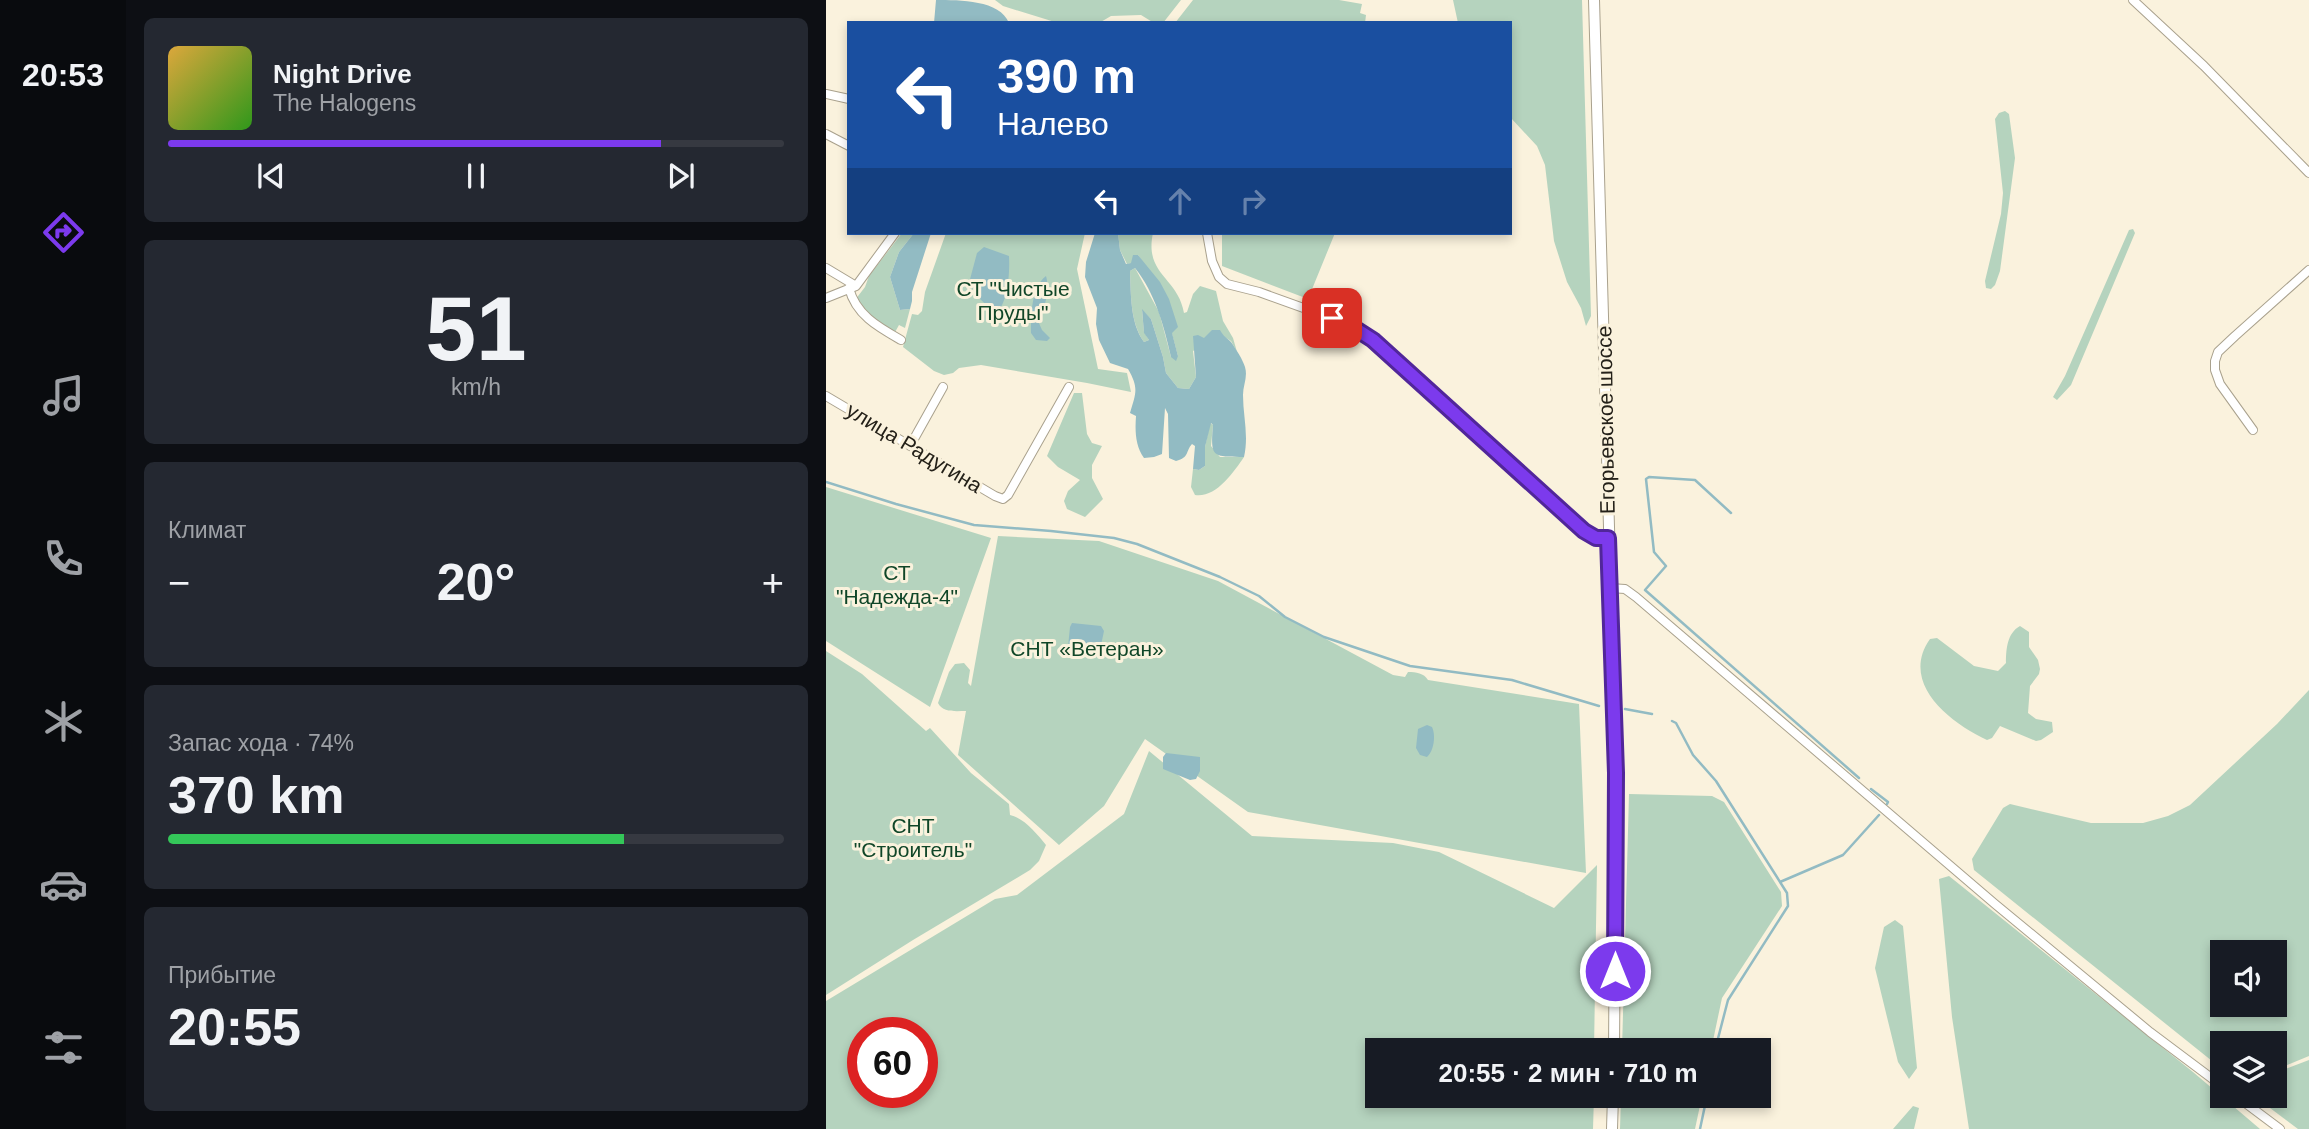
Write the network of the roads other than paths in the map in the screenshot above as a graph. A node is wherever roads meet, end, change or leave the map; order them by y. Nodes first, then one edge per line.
1 (1594, 0) edge
2 (2133, 0) edge
3 (826, 94) edge
4 (847, 99) edge
5 (826, 134) edge
6 (847, 145) edge
7 (2309, 173) edge
8 (893, 235) edge
9 (1207, 235) edge
10 (826, 268) edge
11 (2309, 270) edge
12 (853, 287) junction
13 (826, 298) edge
14 (901, 340) dead end
15 (943, 387) dead end
16 (1069, 387) dead end
17 (826, 396) edge
18 (2253, 430) dead end
19 (911, 446) junction
20 (1608, 538) junction
21 (1610, 588) junction
22 (1614, 1038) edge
23 (2210, 1077) edge
24 (1613, 1108) edge
25 (2252, 1108) edge
26 (1612, 1129) edge
27 (2280, 1129) edge

1 - 20 main road, Егорьевское шоссе
2 - 7 street
3 - 4 street
5 - 6 street
8 - 12 street
9 - 20 street
10 - 12 street
11 - 18 street
12 - 13 street
12 - 14 street
15 - 19 street
16 - 19 street, улица Радугина
17 - 19 street, улица Радугина
20 - 21 main road, Егорьевское шоссе
21 - 22 main road, Егорьевское шоссе
21 - 23 street
24 - 26 main road
25 - 27 street

